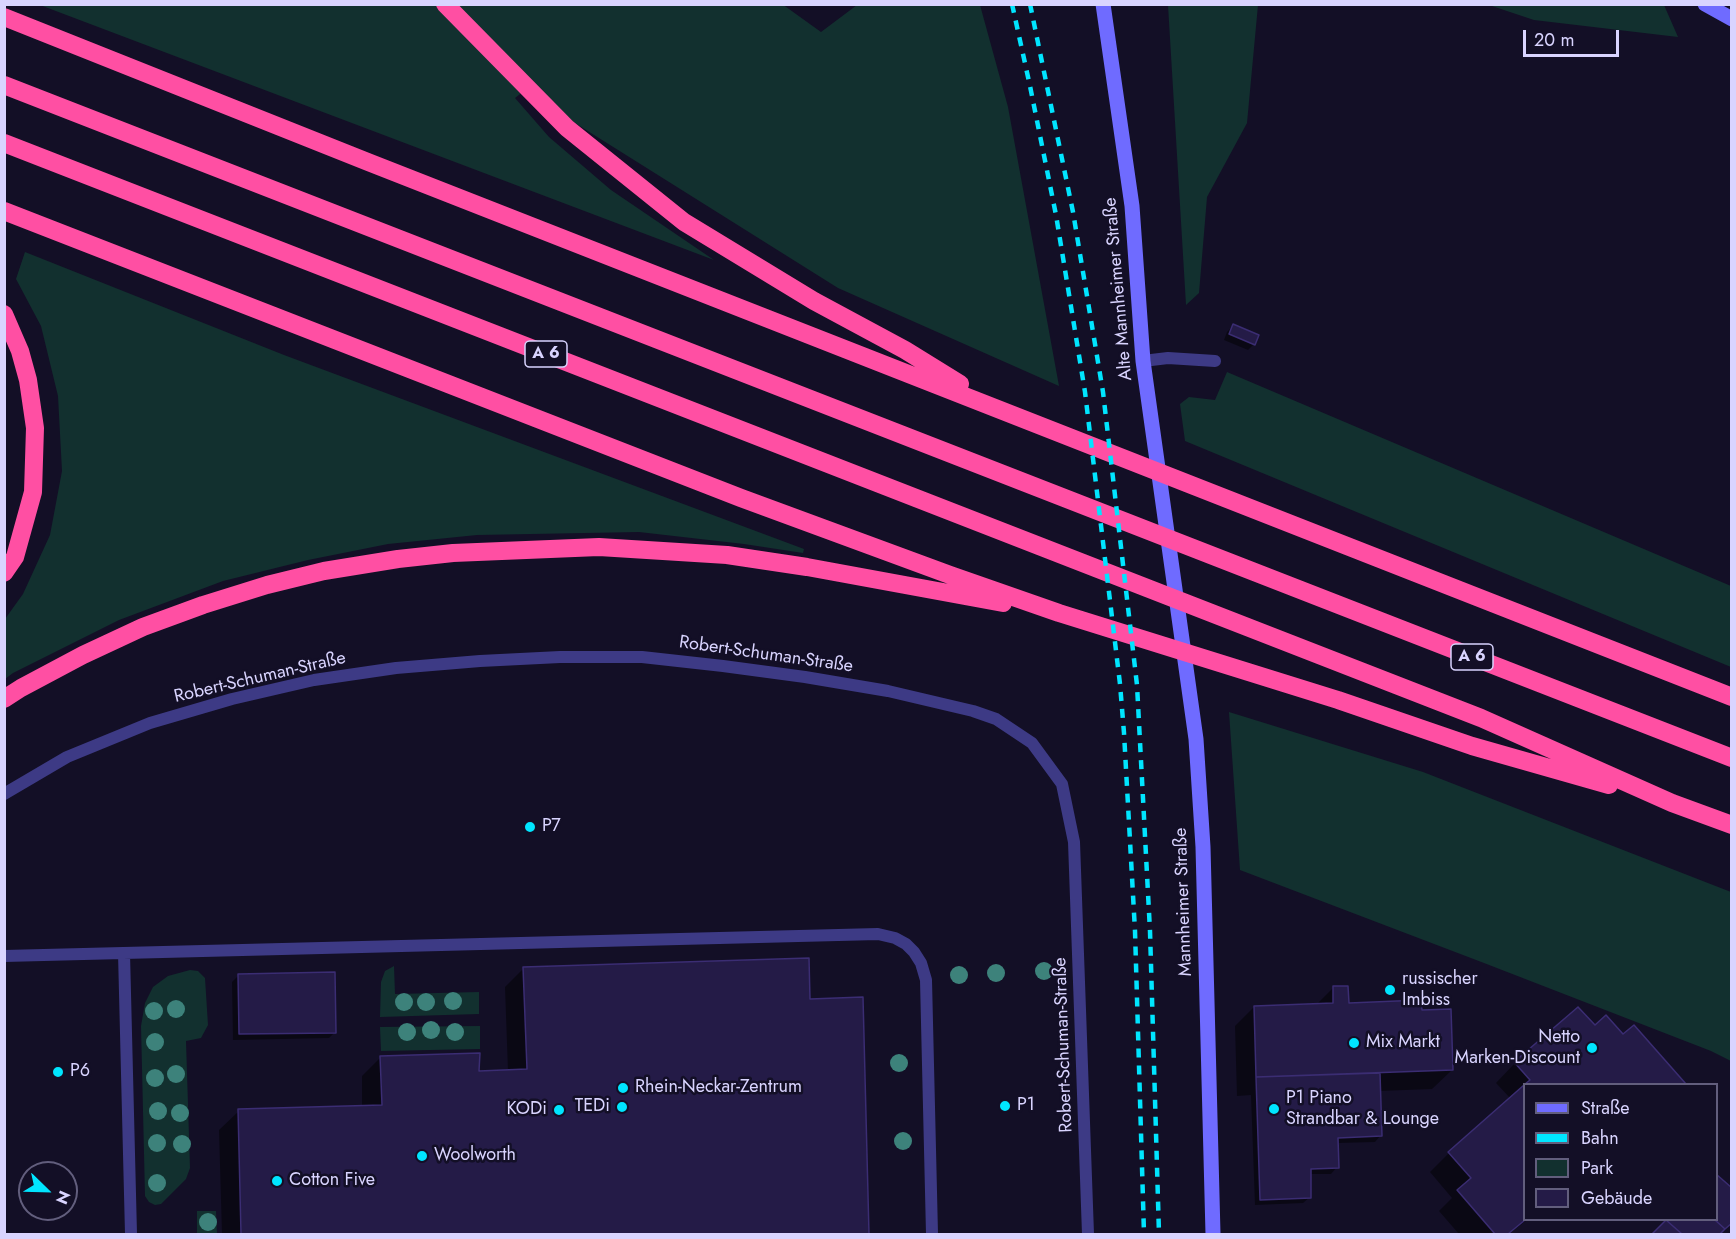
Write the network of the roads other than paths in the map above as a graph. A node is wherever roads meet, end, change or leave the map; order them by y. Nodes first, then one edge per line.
1 (446, 4) edge
2 (1103, 4) edge
3 (1705, 4) edge
4 (4, 17) edge
5 (1731, 19) edge
6 (4, 85) edge
7 (4, 143) edge
8 (4, 211) edge
9 (4, 314) edge
10 (1143, 361) junction
11 (1215, 361) dead end
12 (997, 408) junction
13 (1171, 570) joint
14 (4, 573) edge
15 (1059, 613) junction
16 (1731, 696) edge
17 (4, 699) edge
18 (1731, 758) edge
19 (4, 794) edge
20 (1672, 803) junction
21 (1731, 825) edge
22 (124, 953) junction
23 (4, 956) edge
24 (131, 1234) edge
25 (932, 1234) edge
26 (1088, 1234) edge
27 (1213, 1234) edge

1 - 12 highway
2 - 10 main road, Alte Mannheimer Straße
3 - 5 main road
4 - 12 highway
6 - 18 highway, A 6
7 - 20 highway, A 6
8 - 15 highway, A 6
9 - 14 highway
10 - 11 lane
10 - 13 main road, Alte Mannheimer Straße
12 - 16 highway
13 - 27 main road, Mannheimer Straße
15 - 17 highway, A 6
15 - 20 highway, A 6
19 - 26 lane, Robert-Schuman-Straße
20 - 21 highway, A 6
22 - 23 lane
22 - 24 lane
22 - 25 lane

